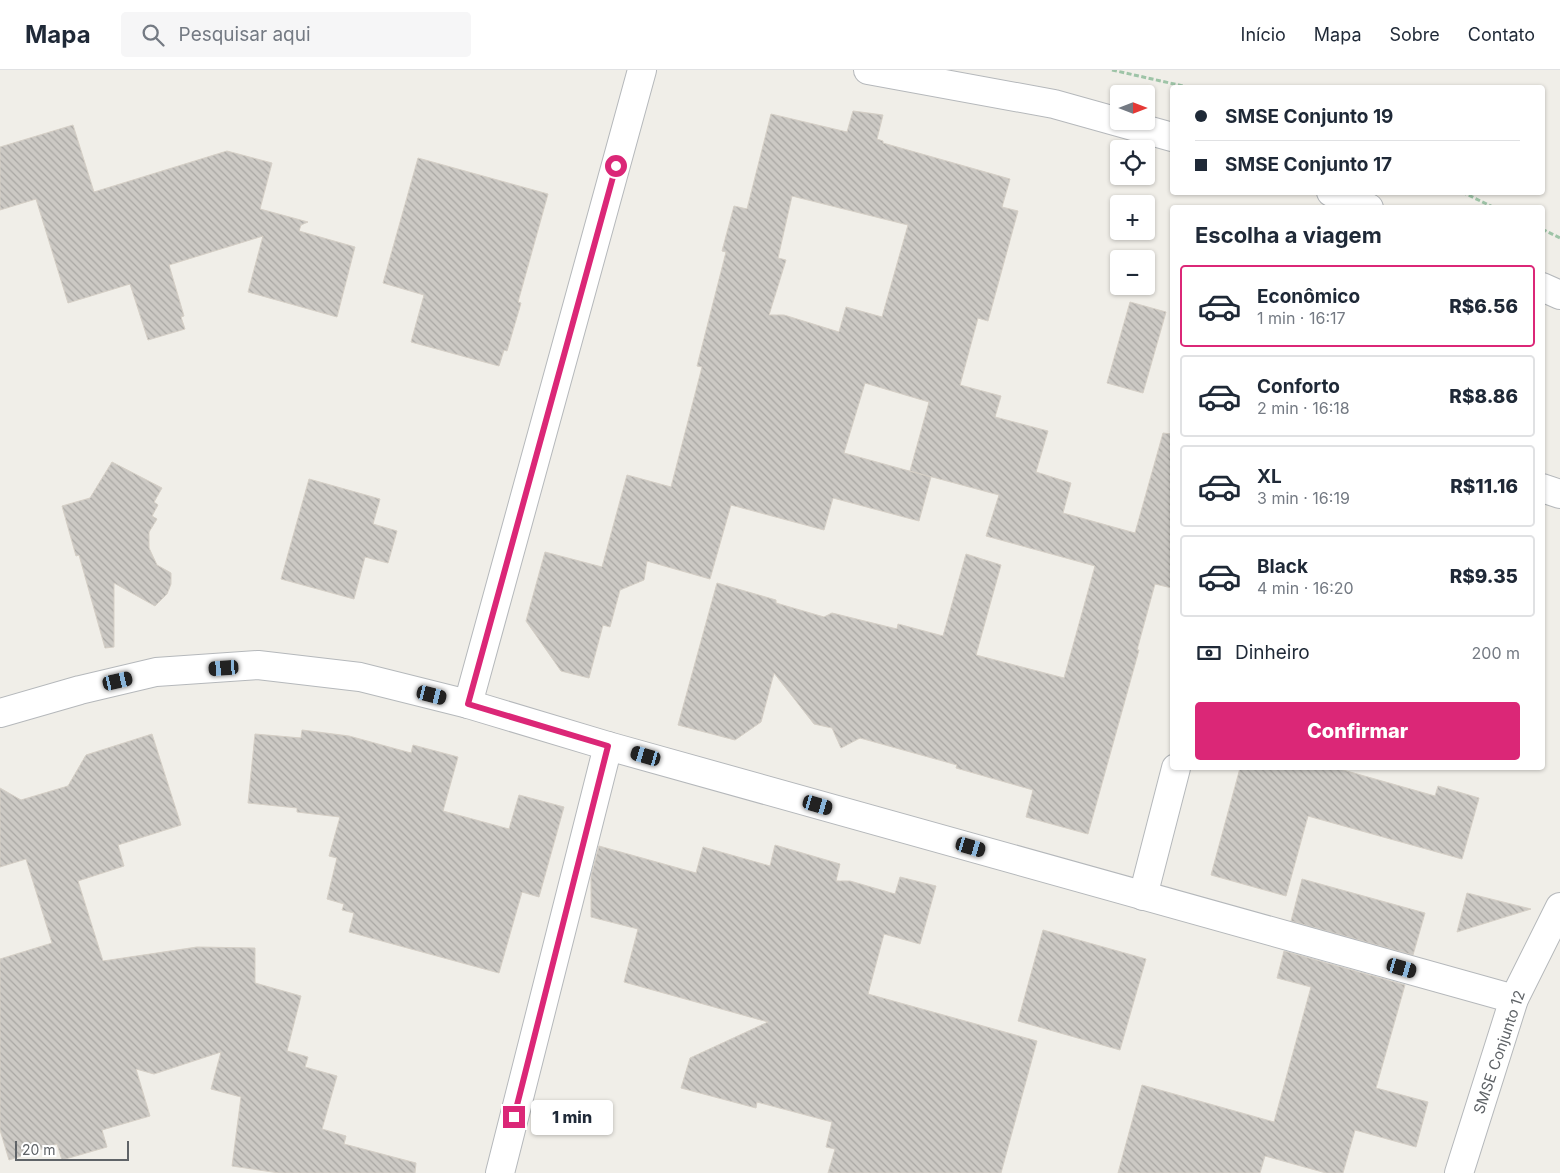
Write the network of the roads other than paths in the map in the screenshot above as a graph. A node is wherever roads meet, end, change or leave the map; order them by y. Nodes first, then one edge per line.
1 (642, 70) edge
2 (868, 70) edge
3 (1170, 136) edge
4 (1339, 195) edge
5 (1362, 205) edge
6 (1545, 288) edge
7 (1560, 295) edge
8 (1545, 489) edge
9 (1560, 494) edge
10 (468, 704) junction
11 (0, 713) edge
12 (608, 746) junction
13 (1175, 770) edge
14 (1143, 896) junction
15 (1560, 907) edge
16 (1514, 1000) junction
17 (500, 1173) edge
18 (1459, 1173) edge

1 - 10 street
2 - 3 street
4 - 5 street
6 - 7 street
8 - 9 street
10 - 11 street
10 - 12 street
12 - 14 street
12 - 17 street
13 - 14 street
14 - 16 street
15 - 16 street, SMSE Conjunto 12
16 - 18 street, SMSE Conjunto 12

